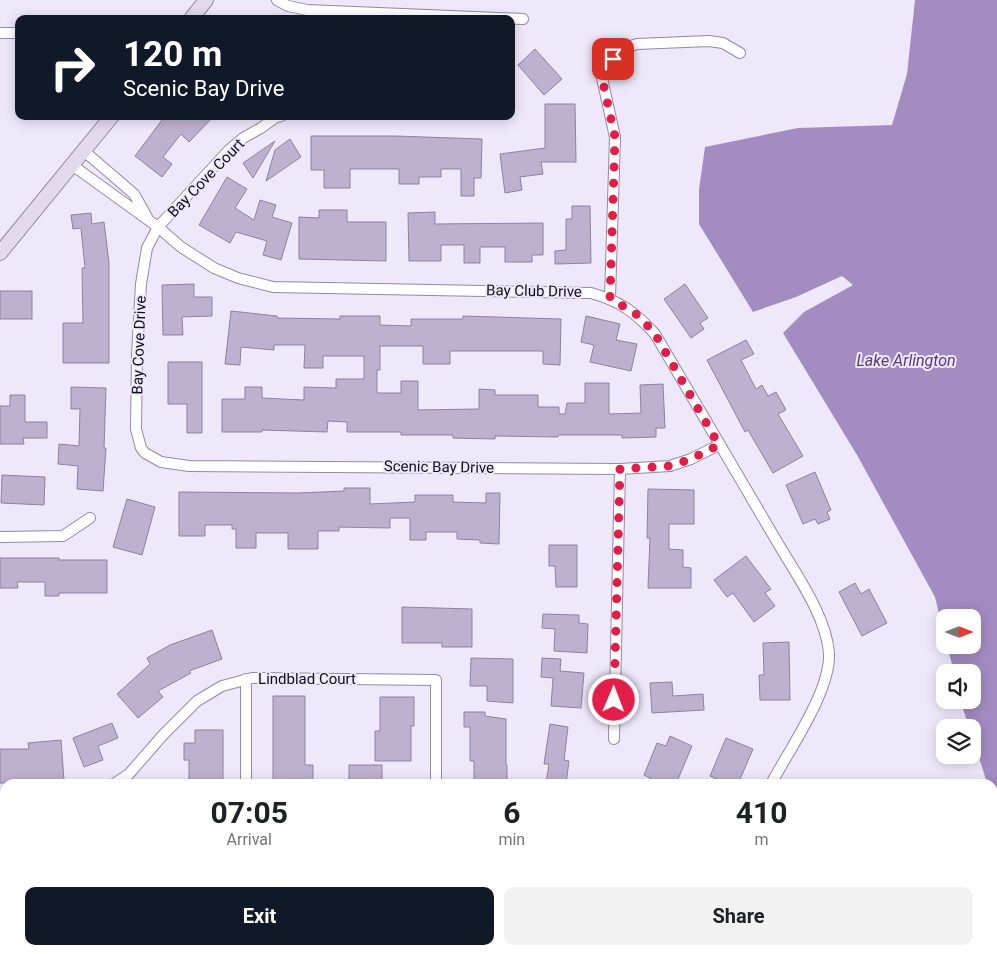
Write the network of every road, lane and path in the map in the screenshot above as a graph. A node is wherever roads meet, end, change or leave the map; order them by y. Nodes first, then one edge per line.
1 (206, 0) edge
2 (277, 0) edge
3 (194, 15) edge
4 (427, 15) edge
5 (515, 19) edge
6 (523, 19) dead end
7 (0, 32) edge
8 (15, 33) edge
9 (740, 53) dead end
10 (109, 120) edge
11 (272, 120) edge
12 (84, 151) junction
13 (72, 165) junction
14 (149, 220) junction
15 (158, 227) junction
16 (0, 252) edge
17 (610, 298) junction
18 (719, 445) junction
19 (155, 459) joint
20 (620, 469) junction
21 (90, 518) dead end
22 (0, 537) edge
23 (246, 679) junction
24 (614, 739) dead end
25 (122, 779) edge
26 (246, 779) edge
27 (436, 779) edge
28 (774, 779) edge

1 - 3 street
2 - 4 street
5 - 6 street
7 - 8 street
9 - 17 street
10 - 12 street
11 - 15 street, Bay Cove Court
12 - 13 street
12 - 14 street, Bay Club Drive
13 - 14 street, Bay Club Drive
13 - 16 street
14 - 15 street, Bay Club Drive
15 - 17 street, Bay Club Drive
15 - 19 street, Bay Cove Drive
17 - 18 street, Bay Club Drive
18 - 20 street, Scenic Bay Drive
18 - 28 street, Bay Club Drive
19 - 20 street, Scenic Bay Drive
20 - 24 street
21 - 22 street
23 - 25 street, Lindblad Court
23 - 26 street
23 - 27 street, Lindblad Court

